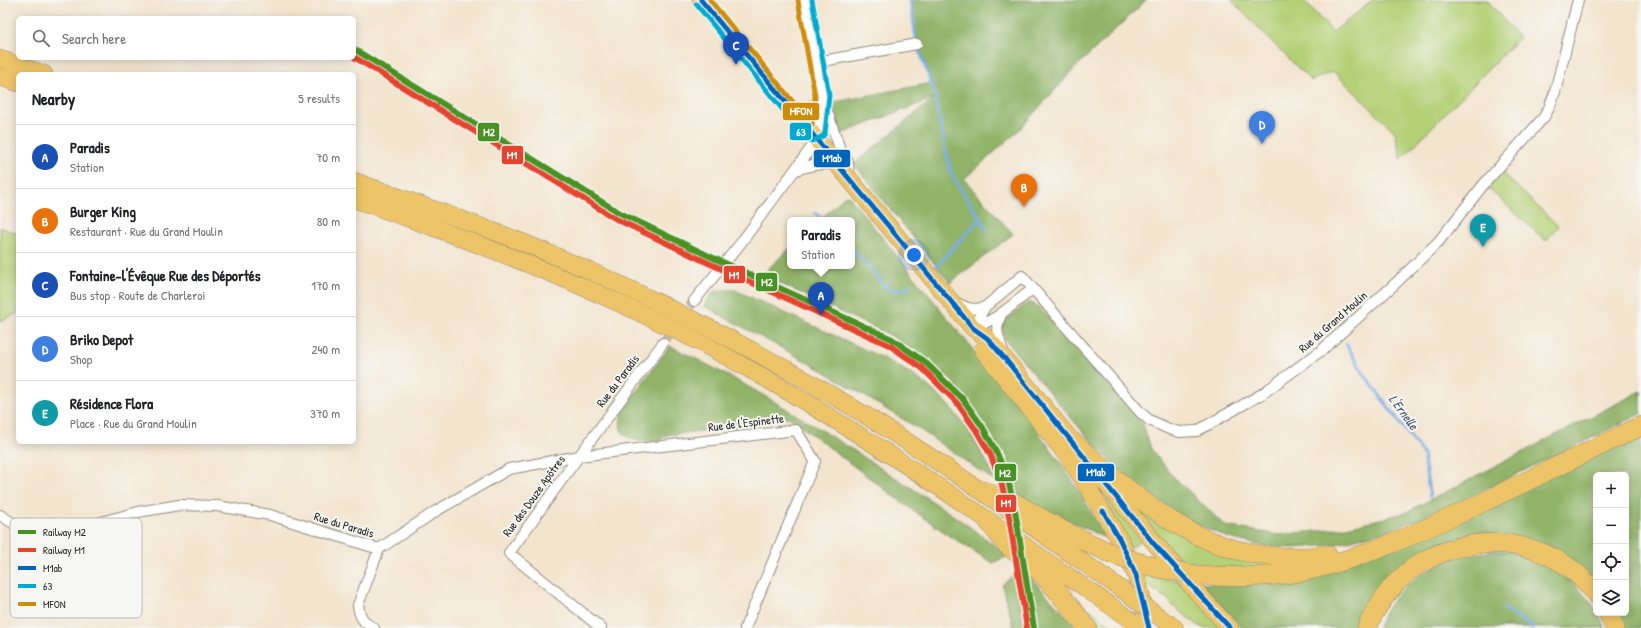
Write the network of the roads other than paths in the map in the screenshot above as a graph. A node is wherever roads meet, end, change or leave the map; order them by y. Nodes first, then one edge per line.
1 (701, 0) edge
2 (805, 0) edge
3 (1578, 0) edge
4 (917, 44) dead end
5 (0, 59) edge
6 (817, 62) junction
7 (38, 72) edge
8 (0, 77) edge
9 (16, 82) edge
10 (822, 96) junction
11 (791, 109) junction
12 (816, 135) junction
13 (796, 170) junction
14 (844, 172) junction
15 (356, 183) edge
16 (356, 200) edge
17 (1033, 290) junction
18 (951, 300) junction
19 (694, 301) tunnel mouth
20 (985, 307) junction
21 (1001, 315) junction
22 (973, 328) junction
23 (663, 343) tunnel mouth
24 (1006, 360) junction
25 (1641, 426) edge
26 (1073, 442) junction
27 (578, 456) junction
28 (983, 491) junction
29 (0, 515) edge
30 (116, 518) edge
31 (10, 521) edge
32 (988, 521) junction
33 (379, 549) junction
34 (1364, 554) junction
35 (1593, 591) edge
36 (1609, 616) edge
37 (1154, 622) edge
38 (1135, 623) edge
39 (370, 627) edge
40 (601, 628) edge
41 (745, 628) edge
42 (1088, 628) edge
43 (1175, 628) edge
44 (1230, 628) edge
45 (1368, 628) edge
46 (1615, 628) edge

1 - 11 main road
2 - 6 street
3 - 17 street, Rue du Grand Moulin
4 - 6 street
5 - 7 main road
6 - 10 street
8 - 9 main road
10 - 11 street
10 - 12 street
10 - 14 street
11 - 12 main road
12 - 13 street
12 - 14 main road
13 - 14 street
13 - 19 street
14 - 18 main road
15 - 28 main road
16 - 32 main road
17 - 20 street, Rue du Grand Moulin
17 - 21 street
18 - 20 street
18 - 22 main road
20 - 22 street
21 - 22 street
21 - 24 street
22 - 24 main road
22 - 37 main road
23 - 27 street, Rue du Paradis
24 - 26 main road
25 - 34 highway
26 - 34 highway
26 - 44 main road
27 - 33 street, Rue du Paradis
27 - 40 street, Rue des Douze Apôtres
27 - 41 street, Rue de l'Espinette
28 - 34 highway, bridge
28 - 37 main road, bridge
29 - 31 street, Rue du Paradis
30 - 33 street, Rue du Paradis
32 - 38 main road
32 - 42 highway
33 - 39 street
35 - 45 highway
36 - 46 highway
37 - 43 main road

